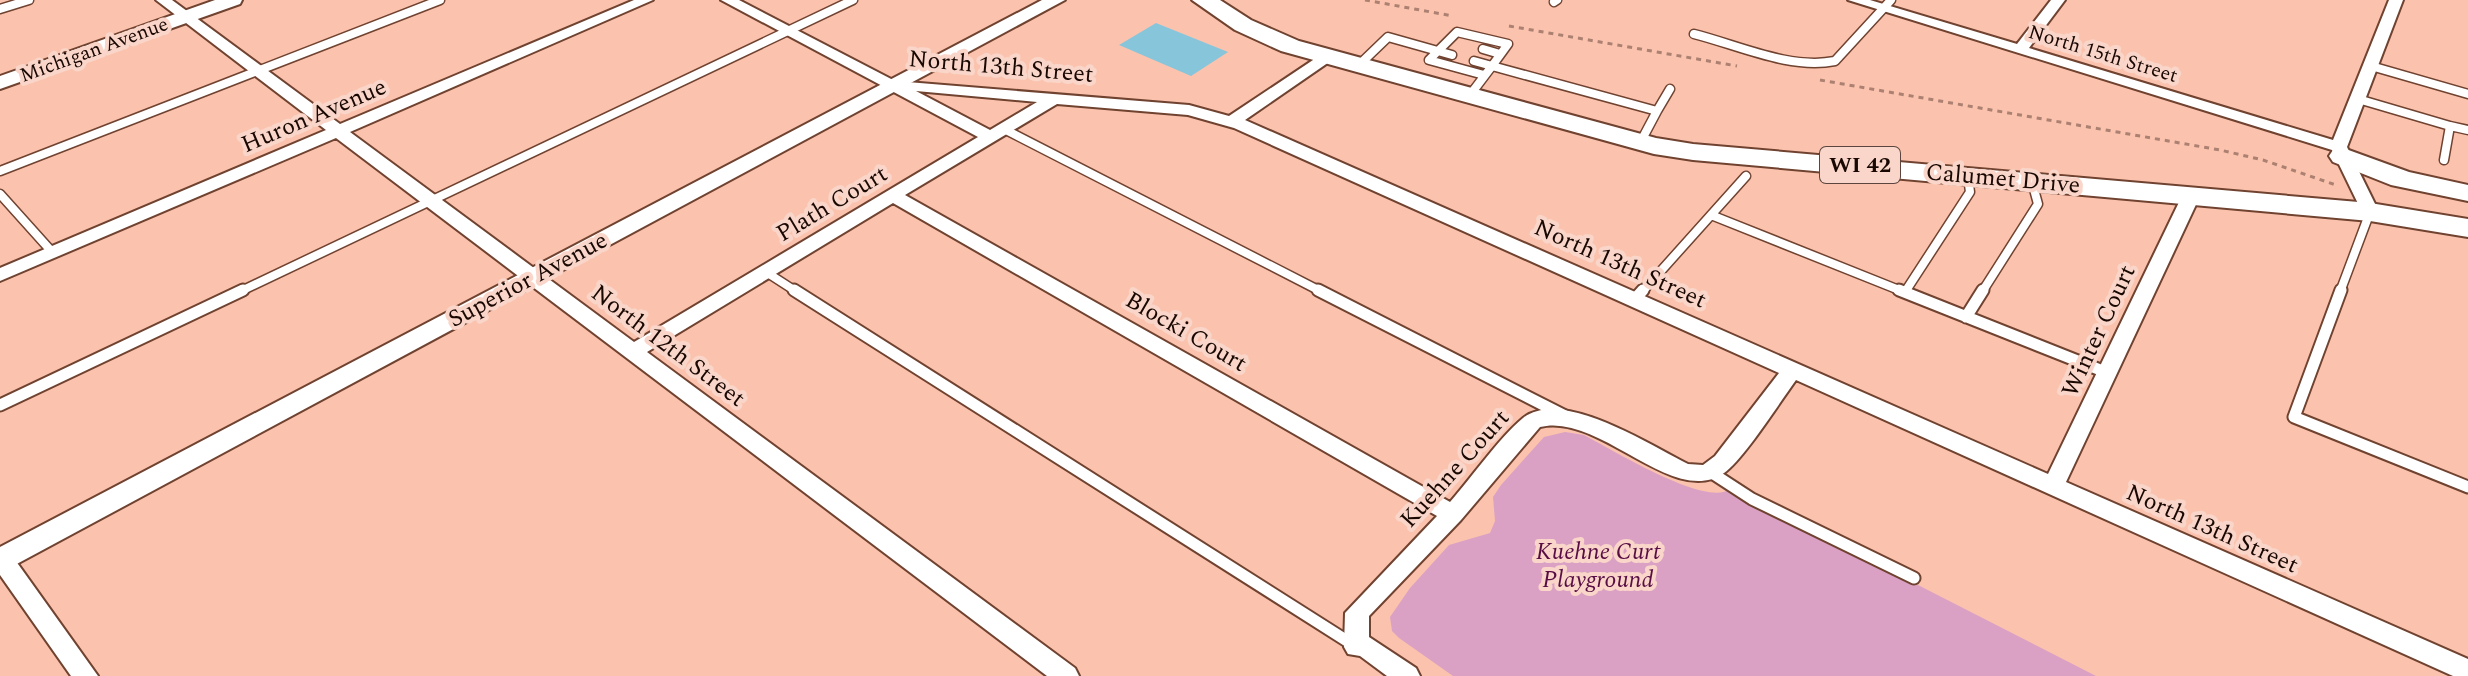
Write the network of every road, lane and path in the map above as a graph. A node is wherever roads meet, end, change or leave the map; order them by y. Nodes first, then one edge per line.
1 (29, 0) edge
2 (163, 0) edge
3 (233, 0) edge
4 (440, 0) edge
5 (646, 0) edge
6 (728, 0) edge
7 (853, 0) edge
8 (1056, 0) edge
9 (1204, 0) edge
10 (1236, 0) edge
11 (1365, 0) edge
12 (1855, 0) edge
13 (2058, 0) edge
14 (2396, 0) edge
15 (1887, 4) edge
16 (0, 9) edge
17 (1457, 16) dead end
18 (186, 17) junction
19 (1503, 25) dead end
20 (788, 31) junction
21 (1694, 34) dead end
22 (1449, 41) junction
23 (1462, 44) dead end
24 (1483, 49) dead end
25 (2020, 50) junction
26 (1438, 52) junction
27 (1500, 54) junction
28 (1452, 55) dead end
29 (1327, 57) junction
30 (1474, 61) dead end
31 (1361, 63) junction
32 (1492, 66) junction
33 (2371, 66) junction
34 (1750, 68) dead end
35 (257, 71) junction
36 (1811, 79) dead end
37 (0, 83) edge
38 (896, 85) junction
39 (1477, 85) junction
40 (1670, 89) dead end
41 (2468, 94) edge
42 (1056, 97) junction
43 (2358, 99) junction
44 (1657, 111) junction
45 (1233, 121) junction
46 (2450, 126) junction
47 (2468, 130) edge
48 (337, 132) junction
49 (997, 133) junction
50 (1640, 143) junction
51 (2341, 151) junction
52 (2444, 160) dead end
53 (0, 171) edge
54 (1746, 176) dead end
55 (1968, 177) junction
56 (2032, 182) junction
57 (2468, 193) edge
58 (0, 194) edge
59 (893, 196) junction
60 (2191, 196) junction
61 (2364, 199) junction
62 (432, 200) junction
63 (2468, 212) edge
64 (1711, 215) junction
65 (2468, 228) edge
66 (53, 253) junction
67 (766, 272) junction
68 (0, 275) edge
69 (534, 277) junction
70 (1905, 292) junction
71 (1635, 299) junction
72 (1966, 317) junction
73 (632, 352) junction
74 (1793, 369) junction
75 (2108, 373) junction
76 (0, 405) edge
77 (1567, 417) junction
78 (1712, 473) junction
79 (2053, 487) junction
80 (2468, 487) edge
81 (1453, 514) junction
82 (1, 559) edge
83 (1914, 578) dead end
84 (1357, 647) junction
85 (2468, 671) edge
86 (85, 676) edge
87 (1066, 676) edge
88 (1407, 676) edge

1 - 16 lane
2 - 18 street, North 12th Street
3 - 18 street, Michigan Avenue
4 - 35 lane
5 - 48 street, Huron Avenue
6 - 20 street, North 13th Street
7 - 20 lane
8 - 38 street, Superior Avenue
9 - 29 main road, WI 42
10 - 31 main road, WI 42
11 - 17 path
12 - 15 street, North 15th Street
13 - 25 street
14 - 33 street
15 - 21 lane
15 - 25 street, North 15th Street
18 - 35 street, North 12th Street
18 - 37 street, Michigan Avenue
19 - 34 path
20 - 38 street, North 13th Street
20 - 62 lane
22 - 23 lane
22 - 26 lane
22 - 27 lane
24 - 27 lane
25 - 51 street, North 15th Street
26 - 28 lane
26 - 31 lane
26 - 39 lane
27 - 32 lane
29 - 31 main road, WI 42
29 - 45 street
30 - 32 lane
31 - 39 main road, Calumet Drive / WI 42
32 - 39 lane
32 - 44 lane
33 - 41 lane
33 - 43 street
35 - 48 street, North 12th Street
35 - 53 lane
36 - 61 path
38 - 42 street, North 13th Street
38 - 49 street
38 - 69 street, Superior Avenue
39 - 50 main road, Calumet Drive / WI 42
40 - 44 lane
42 - 45 street, North 13th Street
42 - 49 street, Plath Court
43 - 46 lane
43 - 51 street
44 - 50 lane
45 - 71 street, North 13th Street
46 - 47 lane
46 - 52 lane
48 - 62 street, North 12th Street
48 - 66 street, Huron Avenue
49 - 59 street, Plath Court
49 - 77 lane
50 - 55 main road, Calumet Drive / WI 42
51 - 57 main road
51 - 61 street
54 - 64 lane
55 - 56 main road, Calumet Drive / WI 42
55 - 70 lane
56 - 60 main road, Calumet Drive / WI 42
56 - 72 lane
58 - 66 lane
59 - 67 street, Plath Court
59 - 81 street, Blocki Court
60 - 61 main road, Calumet Drive / WI 42
60 - 75 street, Winter Court
61 - 63 main road, Calumet Drive / WI 42
61 - 65 main road, Calumet Drive / WI 42
61 - 80 lane
62 - 69 street, North 12th Street
62 - 76 lane
64 - 70 lane
64 - 71 lane
66 - 68 street, Huron Avenue
67 - 73 street, Plath Court
67 - 84 lane
69 - 73 street, North 12th Street
69 - 82 street, Superior Avenue
70 - 72 lane
71 - 74 street, North 13th Street
72 - 75 lane
73 - 87 street, North 12th Street
74 - 78 street
74 - 79 street, North 13th Street
75 - 79 street, Winter Court
77 - 78 street
77 - 81 street, Kuehne Court
78 - 83 lane
79 - 85 street, North 13th Street
81 - 84 street, Kuehne Court
82 - 86 street
84 - 88 street

